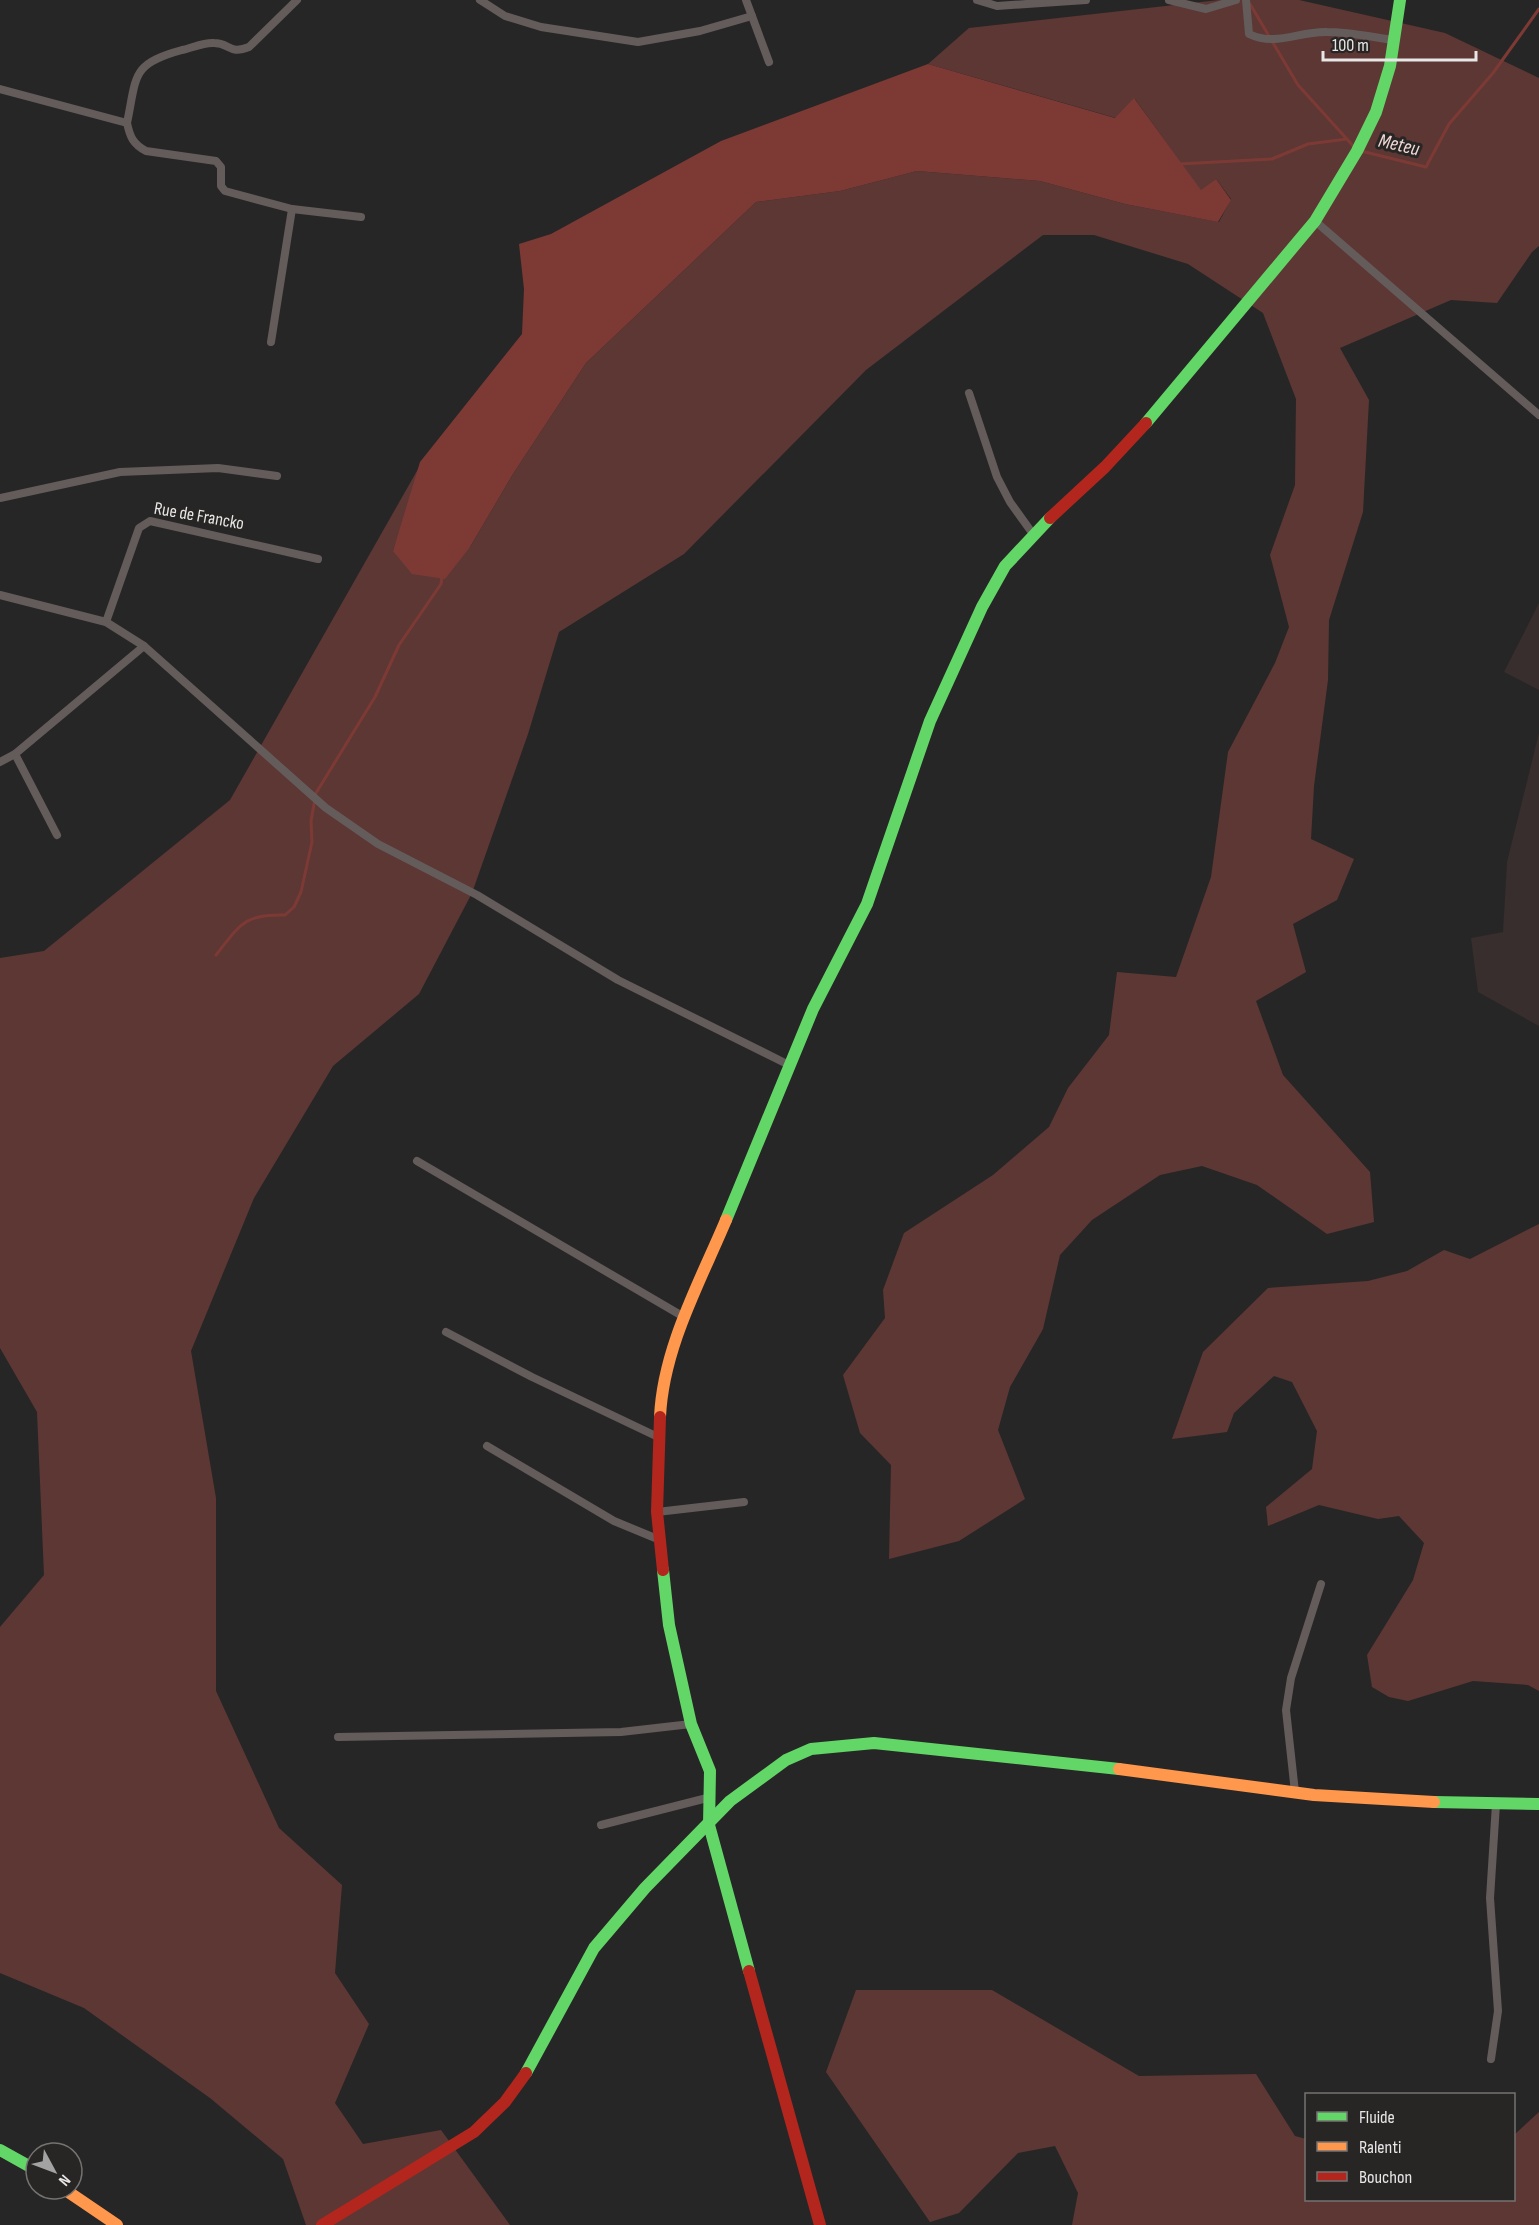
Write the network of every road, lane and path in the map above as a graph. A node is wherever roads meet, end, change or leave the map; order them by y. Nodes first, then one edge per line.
1 (297, 0) edge
2 (480, 0) edge
3 (746, 0) edge
4 (977, 0) edge
5 (1086, 0) edge
6 (1170, 0) edge
7 (1236, 0) edge
8 (1246, 0) edge
9 (1400, 0) edge
10 (752, 15) junction
11 (1394, 40) junction
12 (770, 62) dead end
13 (0, 89) edge
14 (127, 123) junction
15 (292, 209) junction
16 (361, 217) dead end
17 (1315, 220) junction
18 (271, 342) dead end
19 (969, 393) dead end
20 (1539, 415) edge
21 (277, 476) dead end
22 (0, 498) edge
23 (1033, 534) junction
24 (318, 559) dead end
25 (0, 595) edge
26 (106, 622) junction
27 (144, 646) junction
28 (15, 754) junction
29 (0, 762) edge
30 (57, 835) dead end
31 (789, 1065) junction
32 (417, 1161) dead end
33 (684, 1317) junction
34 (447, 1332) dead end
35 (658, 1437) junction
36 (487, 1446) dead end
37 (744, 1502) dead end
38 (657, 1512) junction
39 (660, 1540) junction
40 (1321, 1584) dead end
41 (691, 1724) junction
42 (338, 1737) dead end
43 (1295, 1792) junction
44 (711, 1797) junction
45 (1496, 1804) junction
46 (1539, 1804) edge
47 (601, 1825) dead end
48 (709, 1825) junction
49 (1491, 2059) dead end
50 (0, 2150) edge
51 (24, 2163) edge
52 (82, 2201) edge
53 (117, 2225) edge
54 (322, 2225) edge
55 (820, 2225) edge

1 - 14 street
2 - 10 street
3 - 10 street
4 - 5 street
6 - 7 street
8 - 11 street
9 - 11 street
10 - 12 street
11 - 17 street
13 - 14 street
14 - 15 street
15 - 16 street
15 - 18 street
17 - 20 street
17 - 23 street
19 - 23 street
21 - 22 street
23 - 31 street
24 - 26 street, Rue de Francko
25 - 26 street
26 - 27 street
27 - 28 street
27 - 31 street
28 - 29 street
28 - 30 street
31 - 33 street
32 - 33 street
33 - 35 street
34 - 35 street
35 - 38 street
36 - 39 street
37 - 38 street
38 - 39 street
39 - 41 street
40 - 43 street
41 - 42 street
41 - 44 street
43 - 45 street
43 - 48 street
44 - 47 street
44 - 48 street
45 - 46 street
45 - 49 street
48 - 54 street
48 - 55 street
50 - 51 street
52 - 53 street

